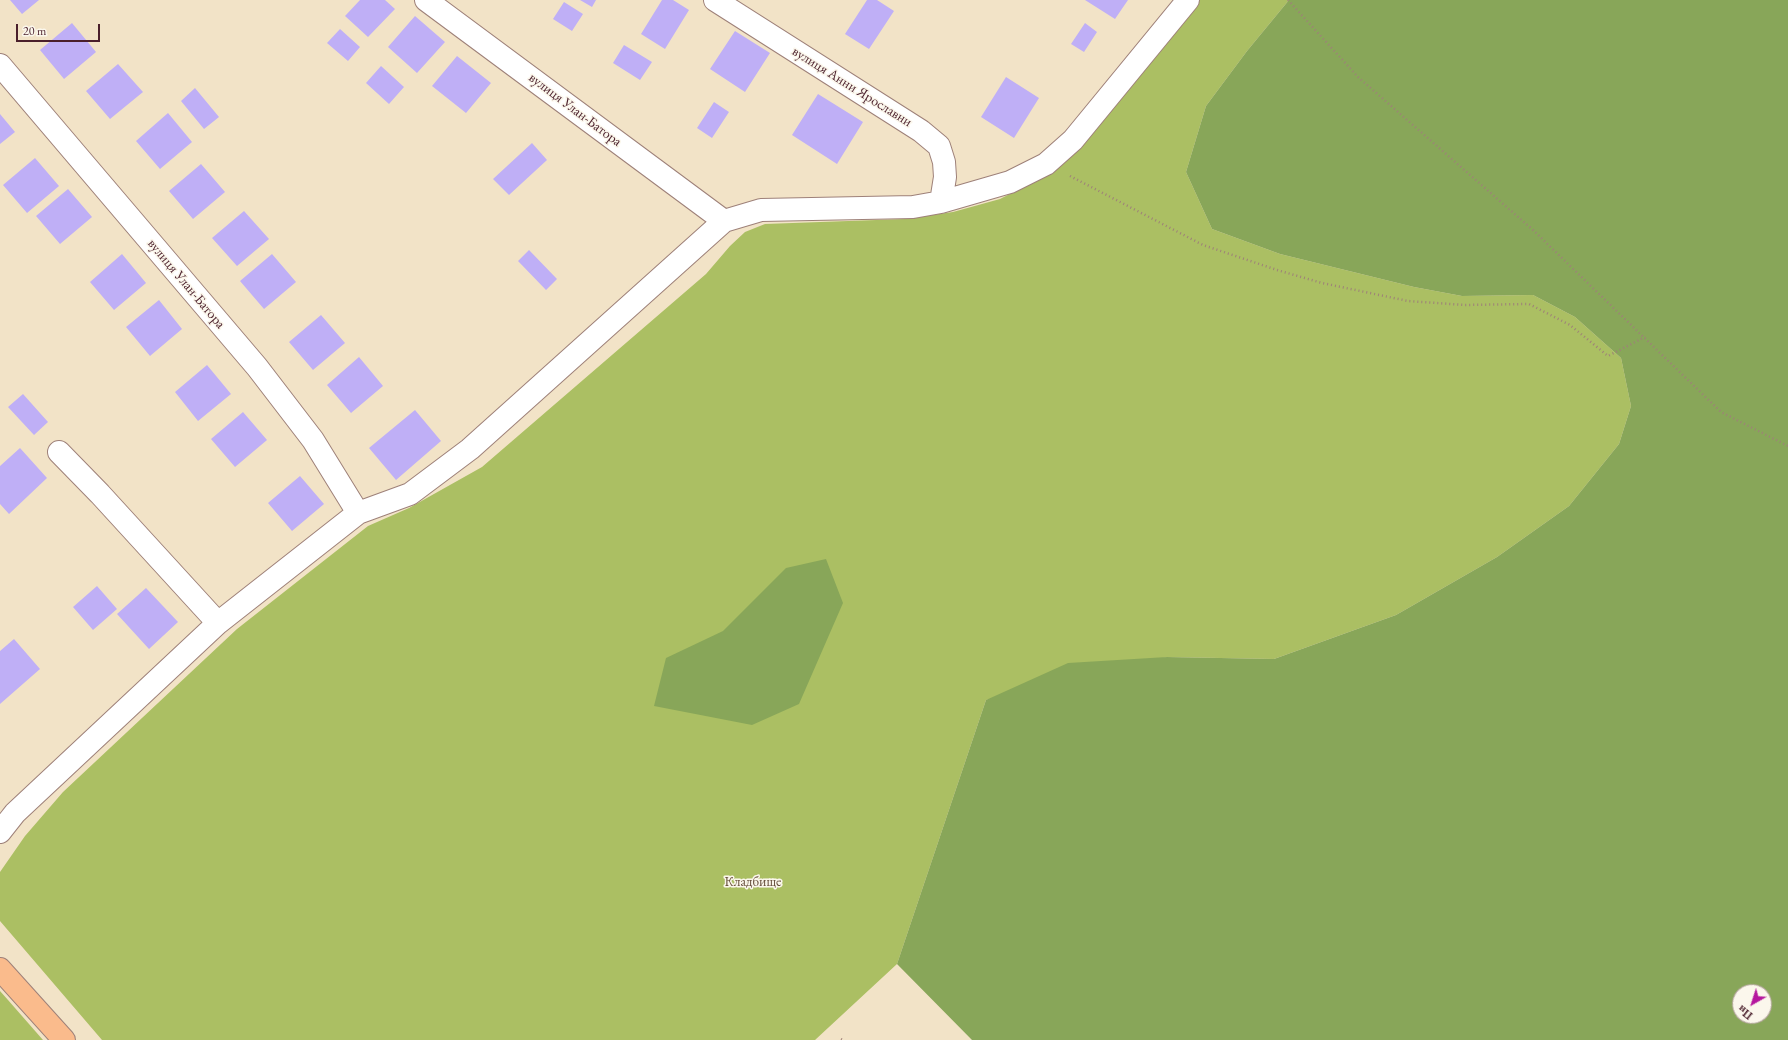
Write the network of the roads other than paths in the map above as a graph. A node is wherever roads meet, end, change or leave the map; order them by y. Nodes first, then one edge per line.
1 (426, 0) edge
2 (715, 0) edge
3 (1188, 0) edge
4 (0, 65) edge
5 (941, 202) junction
6 (724, 221) junction
7 (59, 452) dead end
8 (358, 513) junction
9 (218, 623) junction
10 (0, 832) edge
11 (0, 969) edge
12 (64, 1040) edge

1 - 6 street, вулиця Улан-Батора
2 - 5 street, вулиця Анни Ярославни
3 - 5 street
4 - 8 street, вулиця Улан-Батора
5 - 6 street
6 - 8 street
7 - 9 street
8 - 9 street
9 - 10 street
11 - 12 main road

